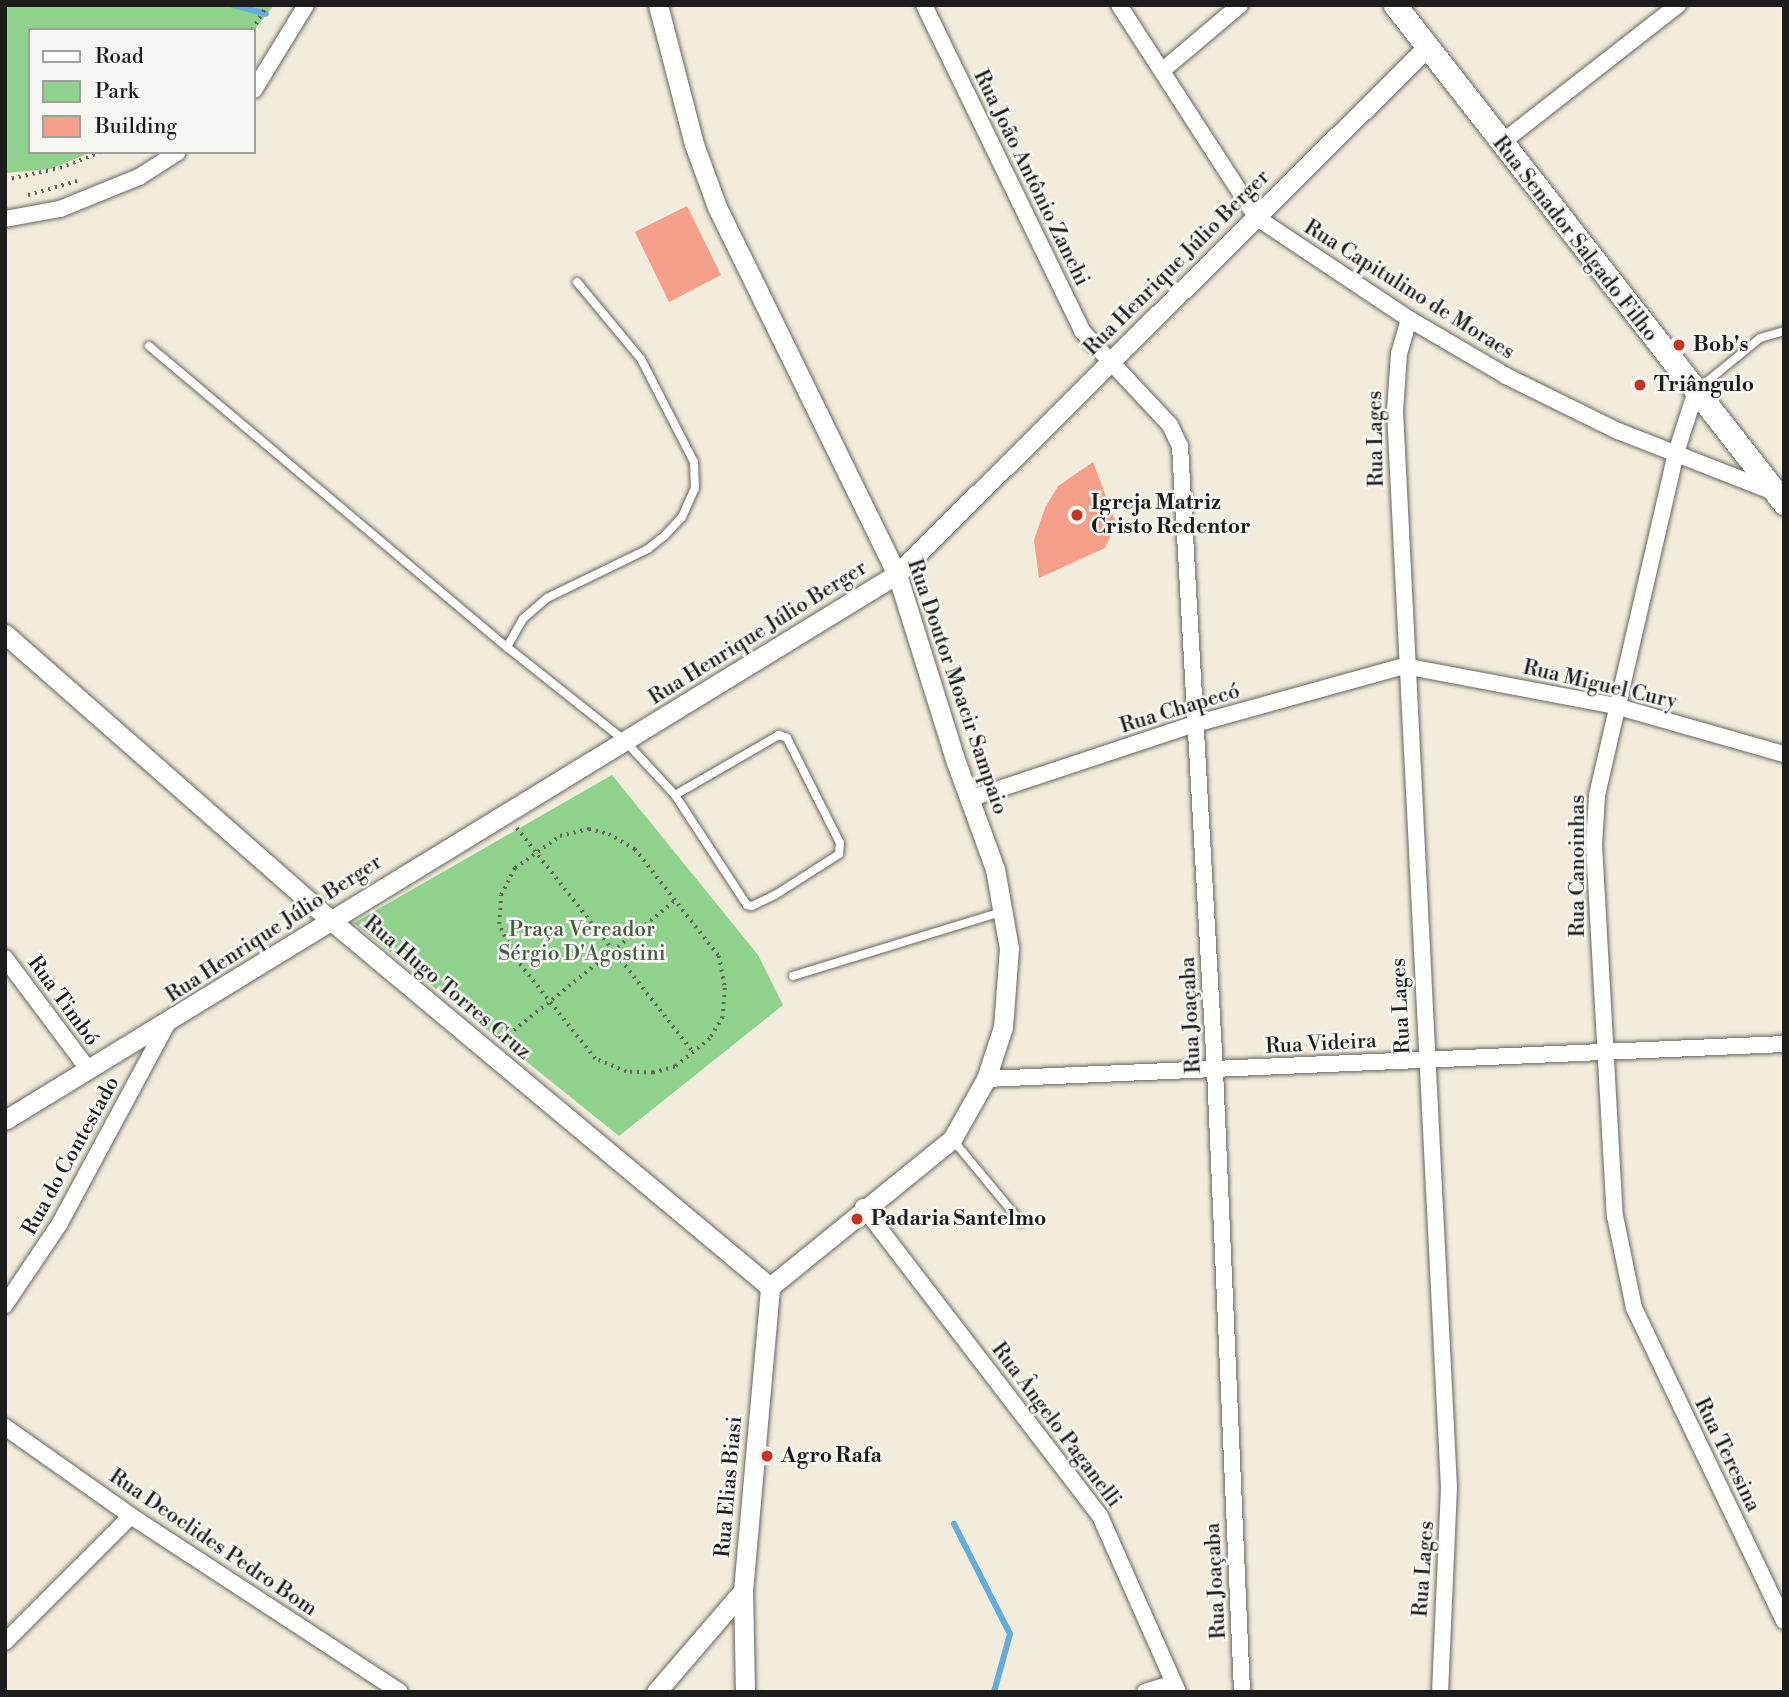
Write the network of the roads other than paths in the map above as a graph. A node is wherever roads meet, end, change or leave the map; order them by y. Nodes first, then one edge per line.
1 (306, 5) edge
2 (658, 5) edge
3 (924, 5) edge
4 (1119, 5) edge
5 (1240, 5) edge
6 (1395, 5) edge
7 (1678, 5) edge
8 (1427, 47) junction
9 (1163, 70) junction
10 (256, 87) edge
11 (1500, 144) junction
12 (175, 154) edge
13 (1256, 217) junction
14 (5, 219) edge
15 (577, 282) dead end
16 (1409, 319) junction
17 (1784, 331) edge
18 (149, 346) dead end
19 (1108, 364) junction
20 (1696, 391) junction
21 (1676, 453) junction
22 (1779, 498) edge
23 (897, 574) junction
24 (5, 634) edge
25 (507, 647) junction
26 (1404, 666) junction
27 (1615, 706) junction
28 (1195, 724) junction
29 (625, 741) junction
30 (1784, 754) edge
31 (675, 795) junction
32 (969, 799) junction
33 (1005, 911) junction
34 (328, 918) junction
35 (5, 958) edge
36 (793, 975) dead end
37 (167, 1024) junction
38 (1784, 1044) edge
39 (1604, 1052) junction
40 (1425, 1060) junction
41 (88, 1069) junction
42 (1215, 1070) junction
43 (986, 1079) junction
44 (5, 1120) edge
45 (952, 1139) junction
46 (863, 1207) junction
47 (1021, 1222) dead end
48 (770, 1287) junction
49 (5, 1305) edge
50 (1634, 1308) joint
51 (5, 1427) edge
52 (131, 1516) junction
53 (743, 1591) junction
54 (1784, 1621) edge
55 (5, 1642) edge
56 (1176, 1687) edge
57 (400, 1692) edge
58 (656, 1692) edge
59 (745, 1692) edge
60 (1146, 1692) edge
61 (1242, 1692) edge
62 (1440, 1692) edge

1 - 10 street
2 - 23 street, Rua Doutor Moacir Sampaio
3 - 19 street, Rua João Antônio Zanchi
4 - 9 street, Rua Capitulino de Moraes
5 - 9 street
6 - 8 main road, Rua Senador Salgado Filho
7 - 11 street
8 - 11 main road, Rua Senador Salgado Filho
8 - 13 street, Rua Henrique Júlio Berger
9 - 13 street, Rua Capitulino de Moraes
11 - 20 main road, Rua Senador Salgado Filho
12 - 14 street
13 - 16 street, Rua Capitulino de Moraes
13 - 19 street, Rua Henrique Júlio Berger
15 - 25 lane
16 - 21 street, Rua Capitulino de Moraes
16 - 26 street, Rua Lages
17 - 20 lane
18 - 25 lane
19 - 23 street, Rua Henrique Júlio Berger
19 - 28 street, Rua Joaçaba
20 - 21 street, Rua Canoinhas
20 - 22 main road, Rua Senador Salgado Filho
21 - 22 street, Rua Capitulino de Moraes
21 - 27 street, Rua Canoinhas
23 - 29 street, Rua Henrique Júlio Berger
23 - 32 street, Rua Doutor Moacir Sampaio
24 - 34 street, Rua Hugo Torres Cruz
25 - 29 lane
26 - 27 street, Rua Miguel Cury
26 - 28 street, Rua Chapecó
26 - 40 street, Rua Lages
27 - 30 street, Rua Miguel Cury
27 - 39 street, Rua Canoinhas
28 - 32 street, Rua Chapecó
28 - 42 street, Rua Joaçaba
29 - 31 lane
29 - 34 street, Rua Henrique Júlio Berger
31 - 31 lane
32 - 33 street, Rua Doutor Moacir Sampaio
33 - 36 lane
33 - 43 street, Rua Doutor Moacir Sampaio
34 - 37 street, Rua Henrique Júlio Berger
34 - 48 street, Rua Hugo Torres Cruz
35 - 41 street, Rua Timbó
37 - 41 street, Rua Henrique Júlio Berger
37 - 49 street, Rua do Contestado
38 - 39 street, Rua Videira
39 - 40 street, Rua Videira
39 - 50 street, Rua Canoinhas
40 - 42 street, Rua Videira
40 - 62 street, Rua Lages
41 - 44 street, Rua Henrique Júlio Berger
42 - 43 street, Rua Videira
42 - 61 street, Rua Joaçaba
43 - 45 street, Rua Doutor Moacir Sampaio
45 - 46 street, Rua Doutor Moacir Sampaio
45 - 47 lane
46 - 48 street, Rua Doutor Moacir Sampaio
46 - 56 street, Rua Ângelo Paganelli
48 - 53 street, Rua Elias Biasi
50 - 54 street, Rua Teresina
51 - 52 street, Rua Deoclides Pedro Bom
52 - 55 street
52 - 57 street, Rua Deoclides Pedro Bom
53 - 58 street
53 - 59 street, Rua Elias Biasi
56 - 60 street

